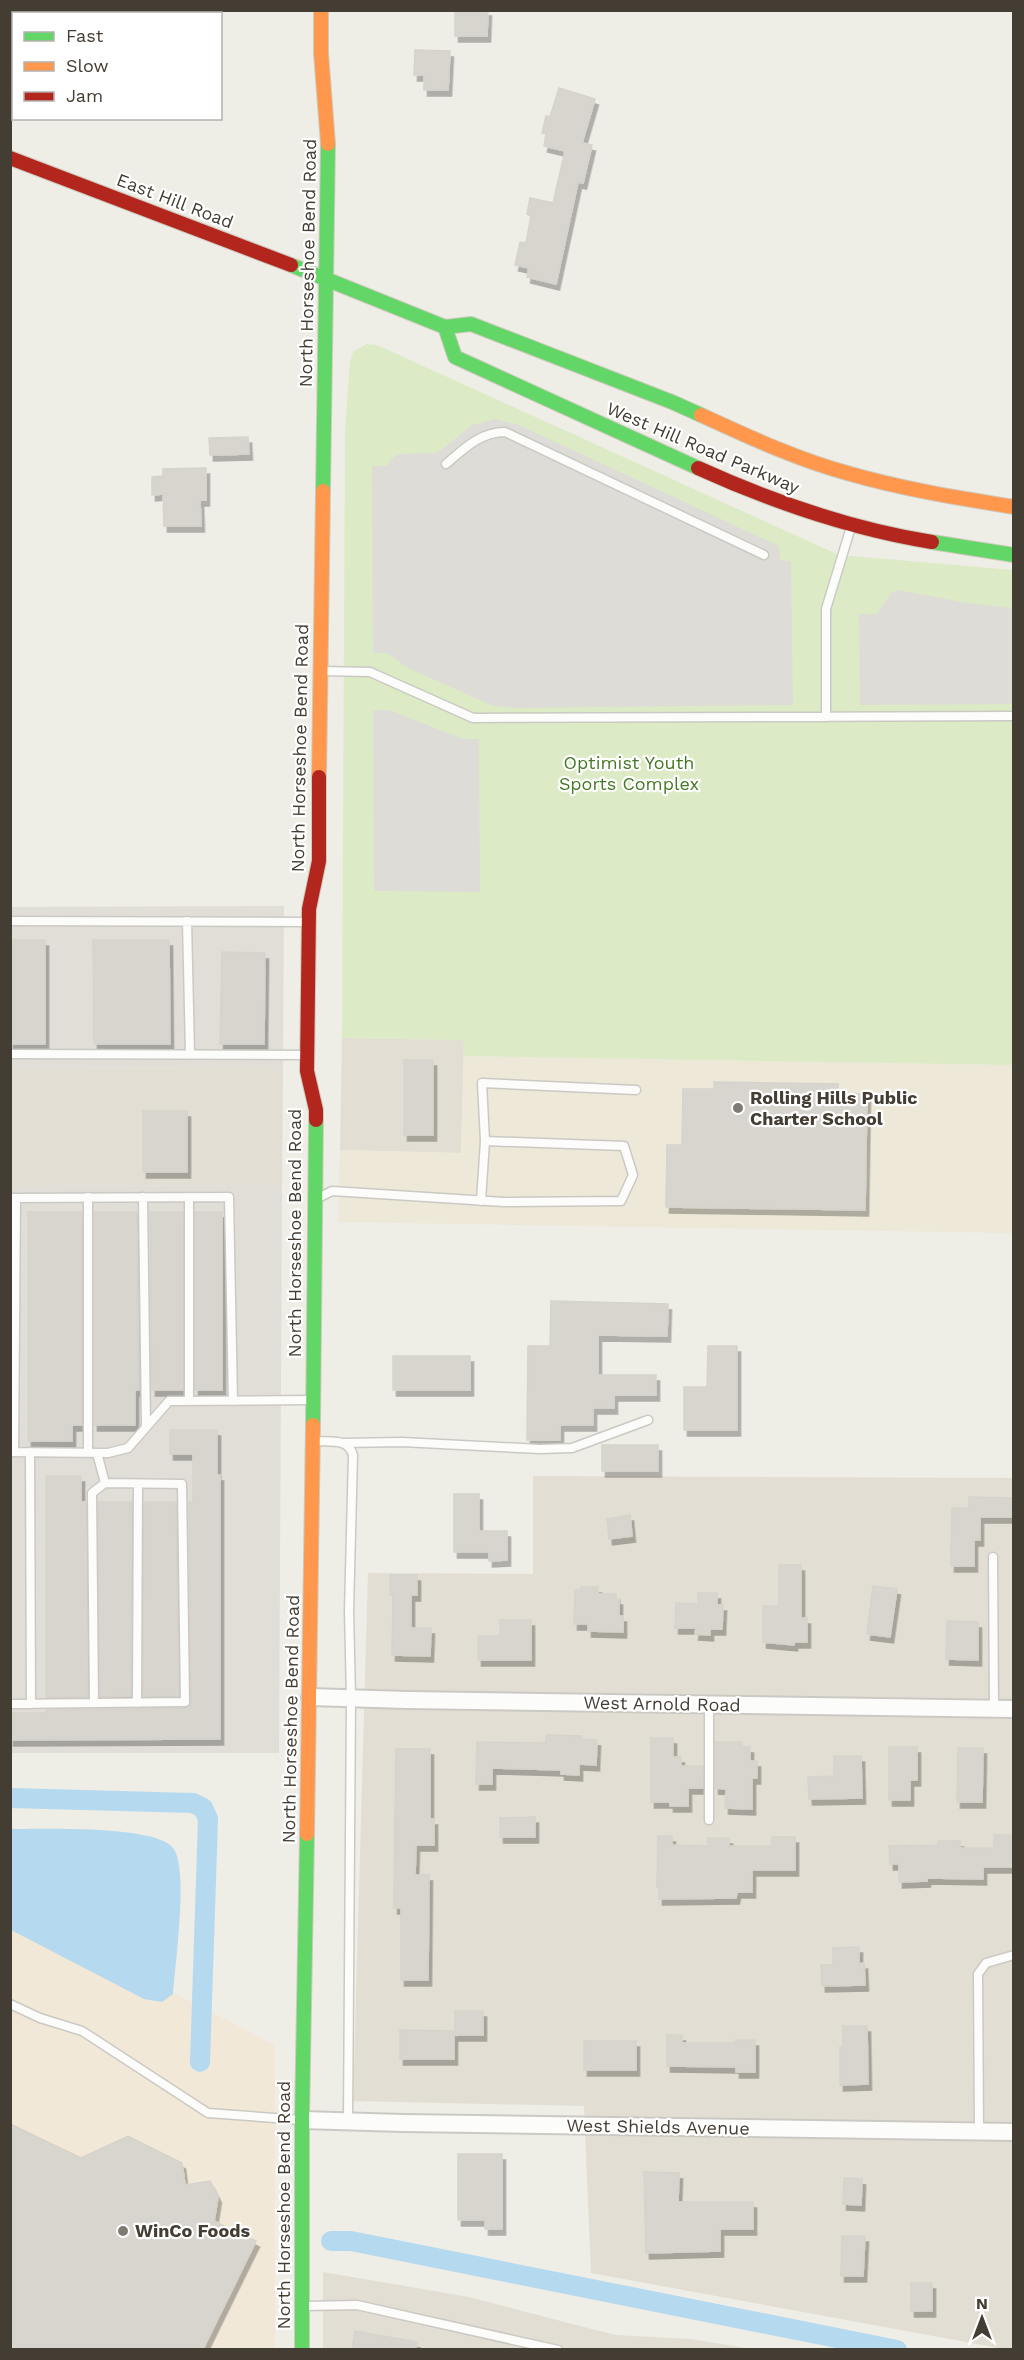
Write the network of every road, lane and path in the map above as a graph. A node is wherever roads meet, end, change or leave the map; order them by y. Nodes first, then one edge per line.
1 (321, 10) edge
2 (10, 158) edge
3 (326, 279) junction
4 (444, 327) junction
5 (446, 464) dead end
6 (1014, 507) edge
7 (852, 524) junction
8 (764, 555) dead end
9 (1014, 555) edge
10 (320, 671) junction
11 (1014, 716) edge
12 (826, 717) junction
13 (10, 921) edge
14 (187, 921) junction
15 (309, 922) junction
16 (10, 1054) edge
17 (190, 1054) junction
18 (308, 1056) junction
19 (636, 1090) dead end
20 (485, 1141) junction
21 (88, 1197) junction
22 (143, 1197) junction
23 (189, 1197) junction
24 (13, 1198) edge
25 (315, 1200) junction
26 (481, 1201) junction
27 (189, 1400) junction
28 (313, 1400) junction
29 (233, 1401) junction
30 (648, 1420) dead end
31 (146, 1426) junction
32 (312, 1441) junction
33 (344, 1443) junction
34 (12, 1452) edge
35 (30, 1452) junction
36 (92, 1452) junction
37 (105, 1483) junction
38 (138, 1484) junction
39 (993, 1557) dead end
40 (310, 1697) junction
41 (351, 1698) junction
42 (94, 1703) junction
43 (137, 1703) junction
44 (10, 1704) edge
45 (31, 1704) junction
46 (709, 1704) junction
47 (994, 1708) junction
48 (1014, 1709) edge
49 (709, 1820) dead end
50 (1014, 1955) edge
51 (10, 2004) edge
52 (302, 2120) junction
53 (348, 2121) junction
54 (979, 2131) junction
55 (1014, 2132) edge
56 (302, 2306) junction
57 (302, 2349) edge
58 (558, 2349) edge

1 - 3 street, North Horseshoe Bend Road
2 - 3 street, East Hill Road
3 - 4 street, West Hill Road Parkway
3 - 10 street, North Horseshoe Bend Road
4 - 6 street, West Hill Road Parkway
4 - 7 street, West Hill Road Parkway
5 - 8 lane
7 - 9 street, West Hill Road Parkway
7 - 12 lane
10 - 12 lane
10 - 15 street, North Horseshoe Bend Road
11 - 12 lane
13 - 14 lane
14 - 15 lane
14 - 17 lane
15 - 18 street, North Horseshoe Bend Road
16 - 17 lane
17 - 18 lane
18 - 25 street, North Horseshoe Bend Road
19 - 20 lane
20 - 26 lane
20 - 26 lane
21 - 22 lane
21 - 24 lane
21 - 36 lane
22 - 23 lane
22 - 31 lane
23 - 27 lane
23 - 29 lane
24 - 34 lane
25 - 26 lane
25 - 28 street, North Horseshoe Bend Road
27 - 29 lane
27 - 31 lane
28 - 29 lane
28 - 32 street, North Horseshoe Bend Road
30 - 33 lane
31 - 36 lane
32 - 33 lane
32 - 40 street, North Horseshoe Bend Road
33 - 41 lane
34 - 35 lane
35 - 36 lane
35 - 45 lane
36 - 37 lane
37 - 38 lane
37 - 42 lane
38 - 43 lane
38 - 43 lane
39 - 47 lane
40 - 41 street, West Arnold Road
40 - 52 street, North Horseshoe Bend Road
41 - 46 street, West Arnold Road
41 - 53 lane
42 - 43 lane
42 - 45 lane
44 - 45 lane
46 - 47 street, West Arnold Road
46 - 49 lane
47 - 48 street, West Arnold Road
50 - 54 lane
51 - 52 lane
52 - 53 street, West Shields Avenue
52 - 56 street, North Horseshoe Bend Road
53 - 54 street, West Shields Avenue
54 - 55 street, West Shields Avenue
56 - 57 street, North Horseshoe Bend Road
56 - 58 lane

